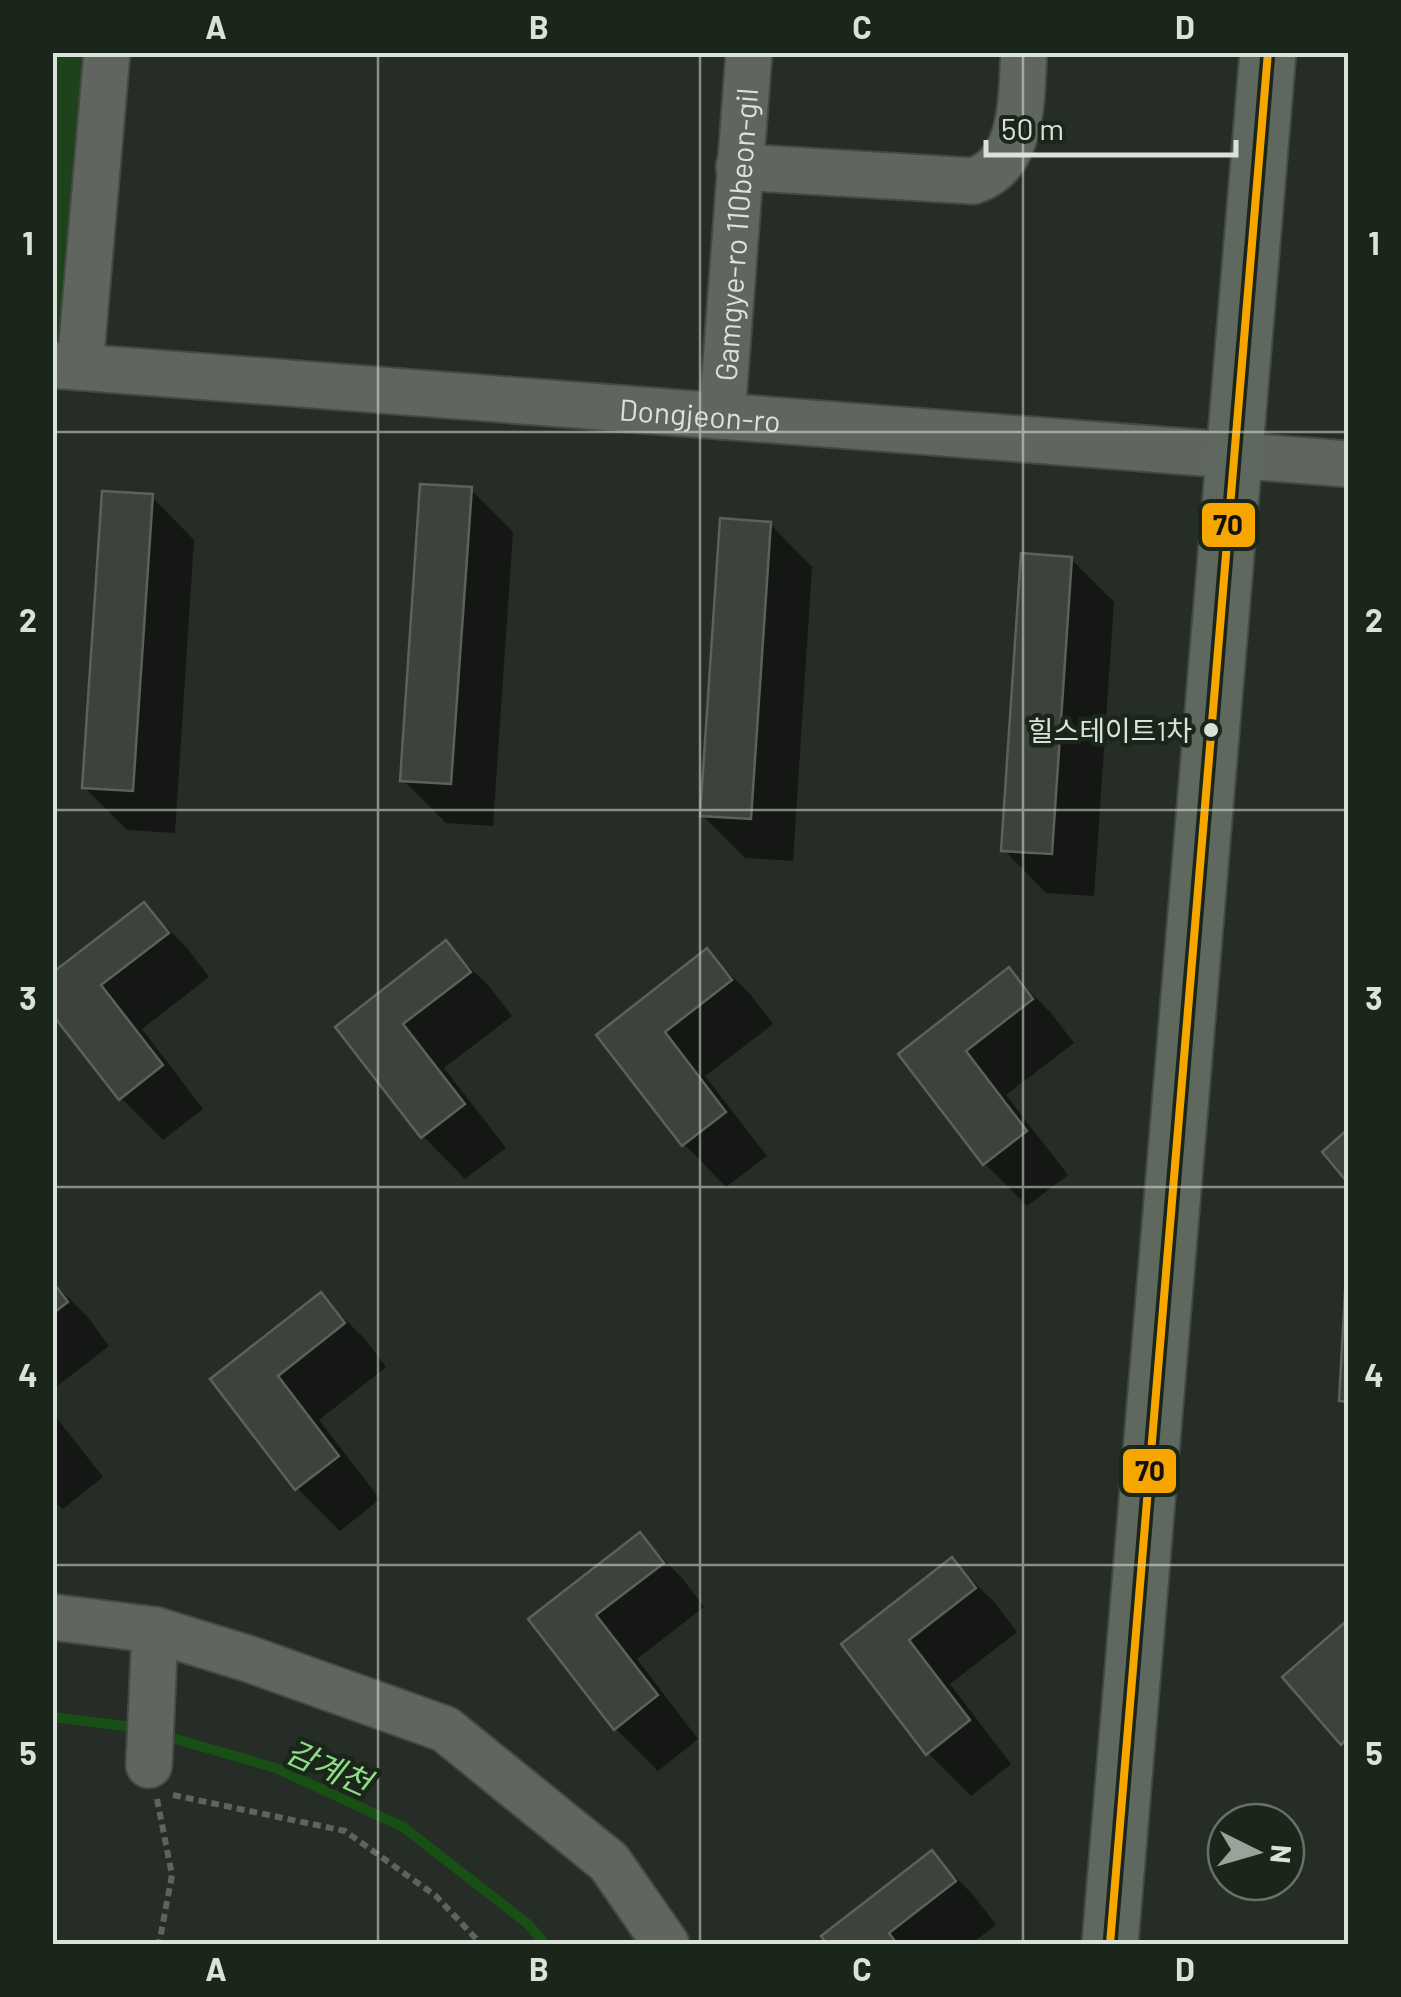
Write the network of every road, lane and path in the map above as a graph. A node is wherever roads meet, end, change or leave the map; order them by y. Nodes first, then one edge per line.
1 (107, 52) edge
2 (749, 52) edge
3 (1024, 52) edge
4 (1268, 52) edge
5 (739, 166) junction
6 (66, 366) edge
7 (722, 416) junction
8 (1234, 455) junction
9 (1348, 464) edge
10 (52, 1618) edge
11 (155, 1645) junction
12 (148, 1765) dead end
13 (160, 1944) edge
14 (481, 1944) edge
15 (666, 1944) edge
16 (1110, 1944) edge

1 - 6 street
2 - 5 street, Gamgye-ro 110beon-gil
3 - 5 street
4 - 8 main road
5 - 7 street, Gamgye-ro 110beon-gil
6 - 7 street, Dongjeon-ro
7 - 8 street, Dongjeon-ro
8 - 9 street, Dongjeon-ro
8 - 16 main road
10 - 11 street
11 - 12 street
11 - 15 street
13 - 14 path

